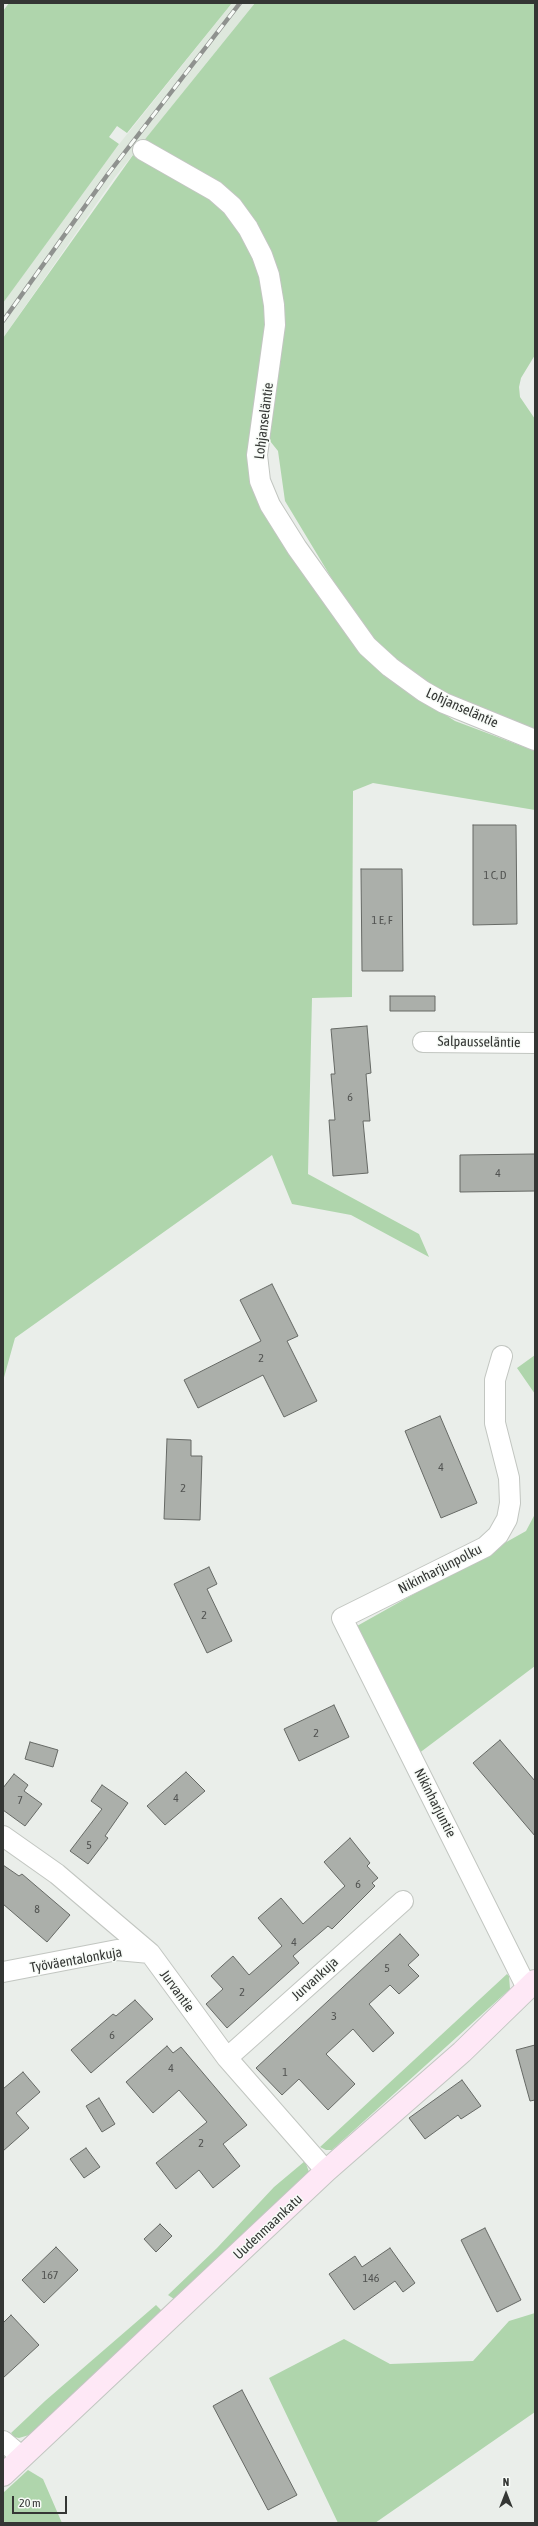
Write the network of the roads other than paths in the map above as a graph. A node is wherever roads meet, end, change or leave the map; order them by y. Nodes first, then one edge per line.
1 (143, 150) dead end
2 (535, 740) edge
3 (423, 1042) dead end
4 (535, 1043) edge
5 (502, 1356) dead end
6 (342, 1618) joint
7 (3, 1836) edge
8 (403, 1901) dead end
9 (150, 1953) junction
10 (3, 1972) edge
11 (531, 1985) edge
12 (227, 2058) junction
13 (326, 2171) junction
14 (3, 2441) edge
15 (22, 2457) junction
16 (3, 2475) edge

1 - 2 street, Lohjanseläntie
3 - 4 street, Salpausseläntie
5 - 6 street, Nikinharjunpolku
6 - 11 street, Nikinharjuntie
7 - 9 street, Jurvantie
8 - 12 street, Jurvankuja
9 - 10 street, Työväentalonkuja
9 - 12 street, Jurvantie
11 - 13 main road, Uudenmaankatu
12 - 13 street, Jurvantie
13 - 15 main road, Uudenmaankatu
14 - 15 street
15 - 16 main road, Uudenmaankatu

